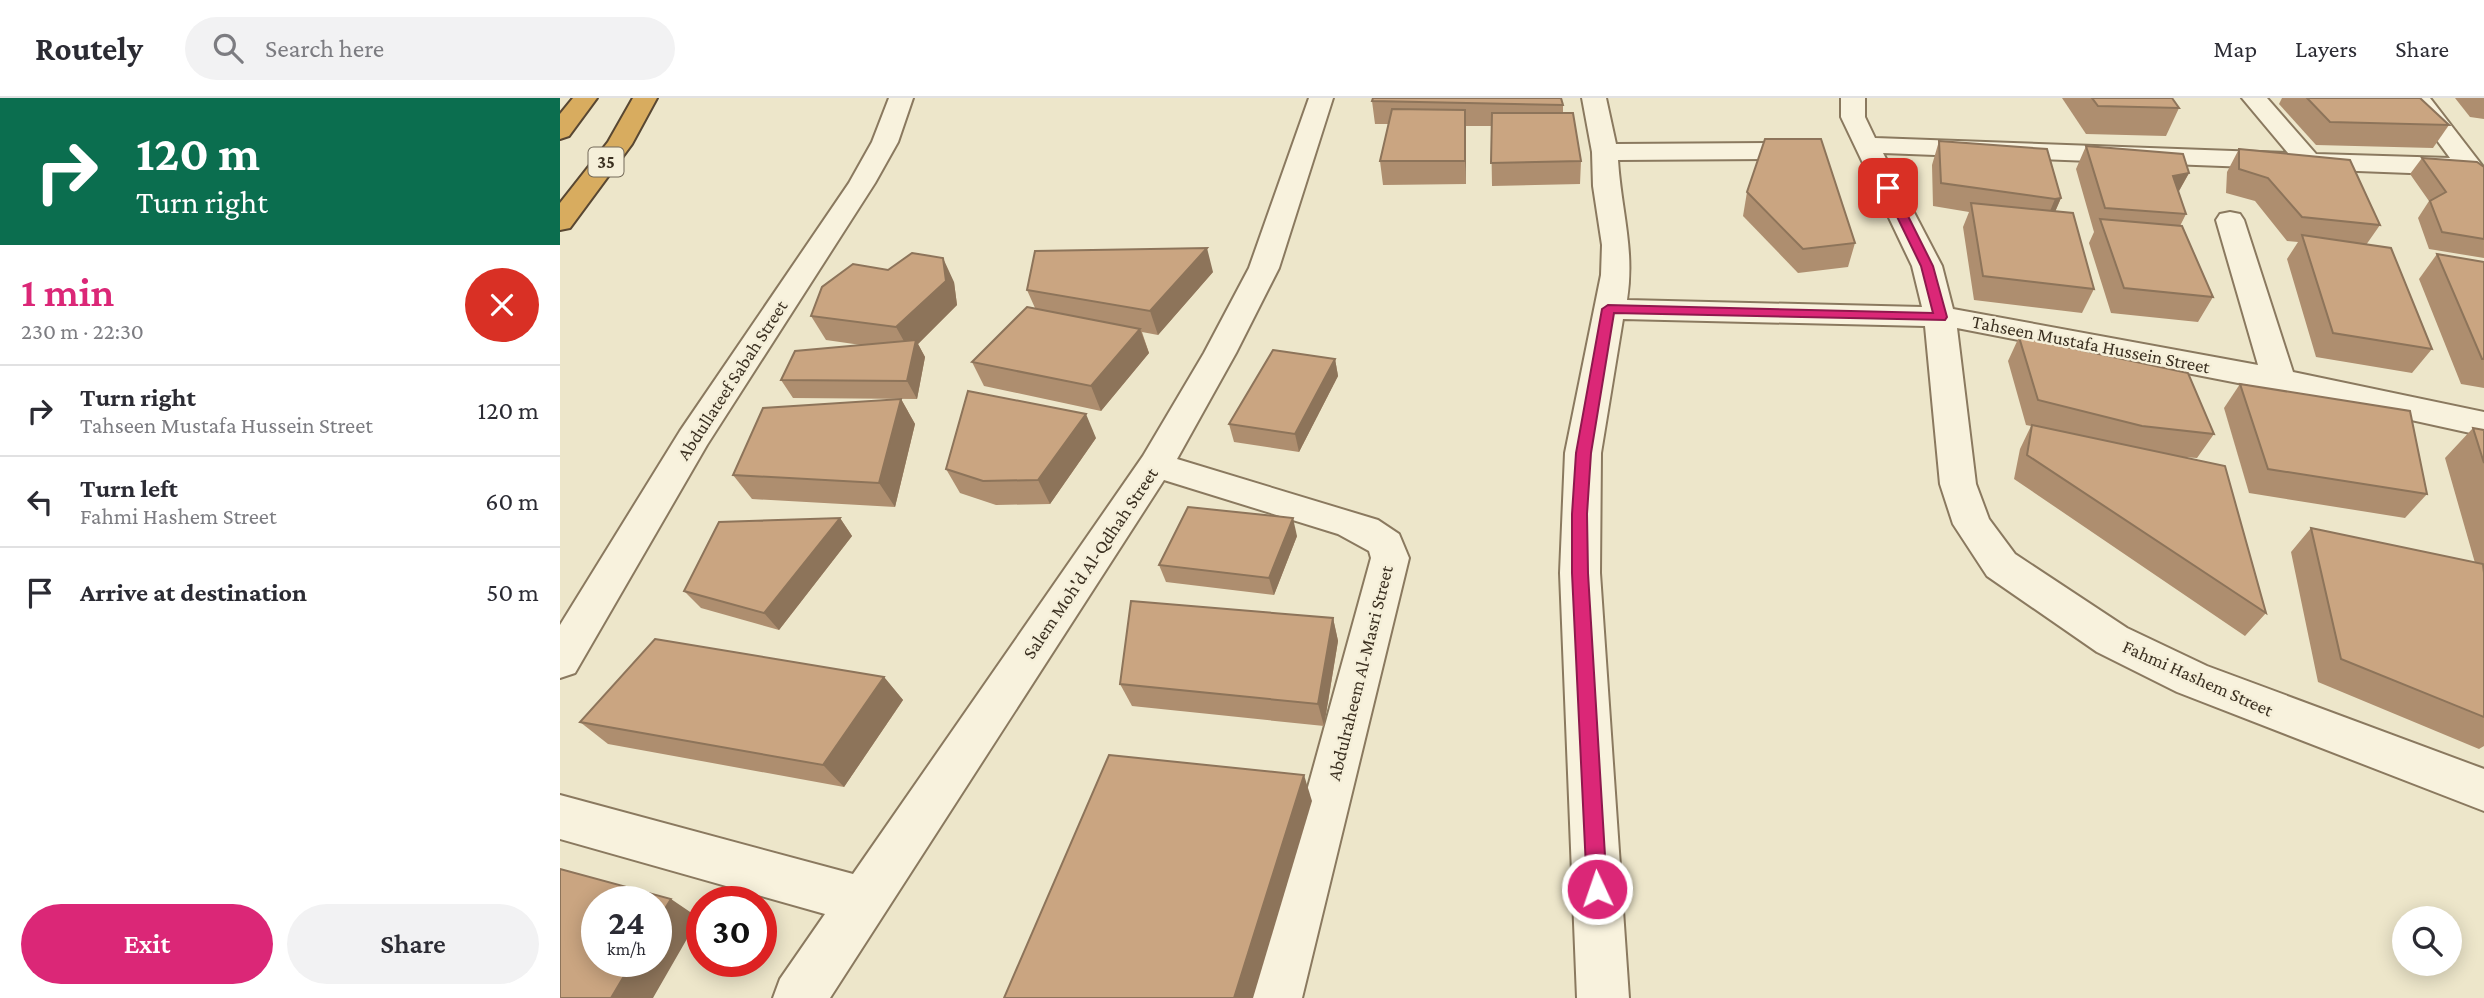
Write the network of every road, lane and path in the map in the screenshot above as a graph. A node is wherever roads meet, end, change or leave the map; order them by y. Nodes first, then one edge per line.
1 (585, 98) edge
2 (645, 98) edge
3 (901, 98) edge
4 (1321, 98) edge
5 (1594, 98) edge
6 (1853, 98) edge
7 (2254, 98) edge
8 (2418, 98) edge
9 (560, 131) edge
10 (1868, 145) junction
11 (1768, 151) edge
12 (1605, 152) junction
13 (2308, 160) junction
14 (2476, 176) edge
15 (2230, 219) dead end
16 (560, 222) edge
17 (1608, 309) junction
18 (1940, 317) junction
19 (2279, 380) junction
20 (2484, 424) edge
21 (1156, 465) junction
22 (560, 661) edge
23 (2484, 790) edge
24 (560, 817) edge
25 (864, 901) junction
26 (799, 998) edge
27 (1276, 998) edge
28 (1603, 998) edge

1 - 9 highway
2 - 16 highway, 35
3 - 22 street, Abdullateef Sabah Street
4 - 21 street, Salem Moh'd Al-Qdhah Street
5 - 12 street
6 - 10 street, Fahmi Hashem Street
7 - 13 street
8 - 14 street
10 - 13 street
10 - 18 street, Fahmi Hashem Street
11 - 12 street
12 - 17 street
13 - 14 street
15 - 19 street
17 - 18 street, Tahseen Mustafa Hussein Street
17 - 28 street
18 - 19 street, Tahseen Mustafa Hussein Street
18 - 23 street, Fahmi Hashem Street
19 - 20 street, Tahseen Mustafa Hussein Street
21 - 25 street, Salem Moh'd Al-Qdhah Street
21 - 27 street, Abdulraheem Al-Masri Street
24 - 25 street
25 - 26 street, Salem Moh'd Al-Qdhah Street

